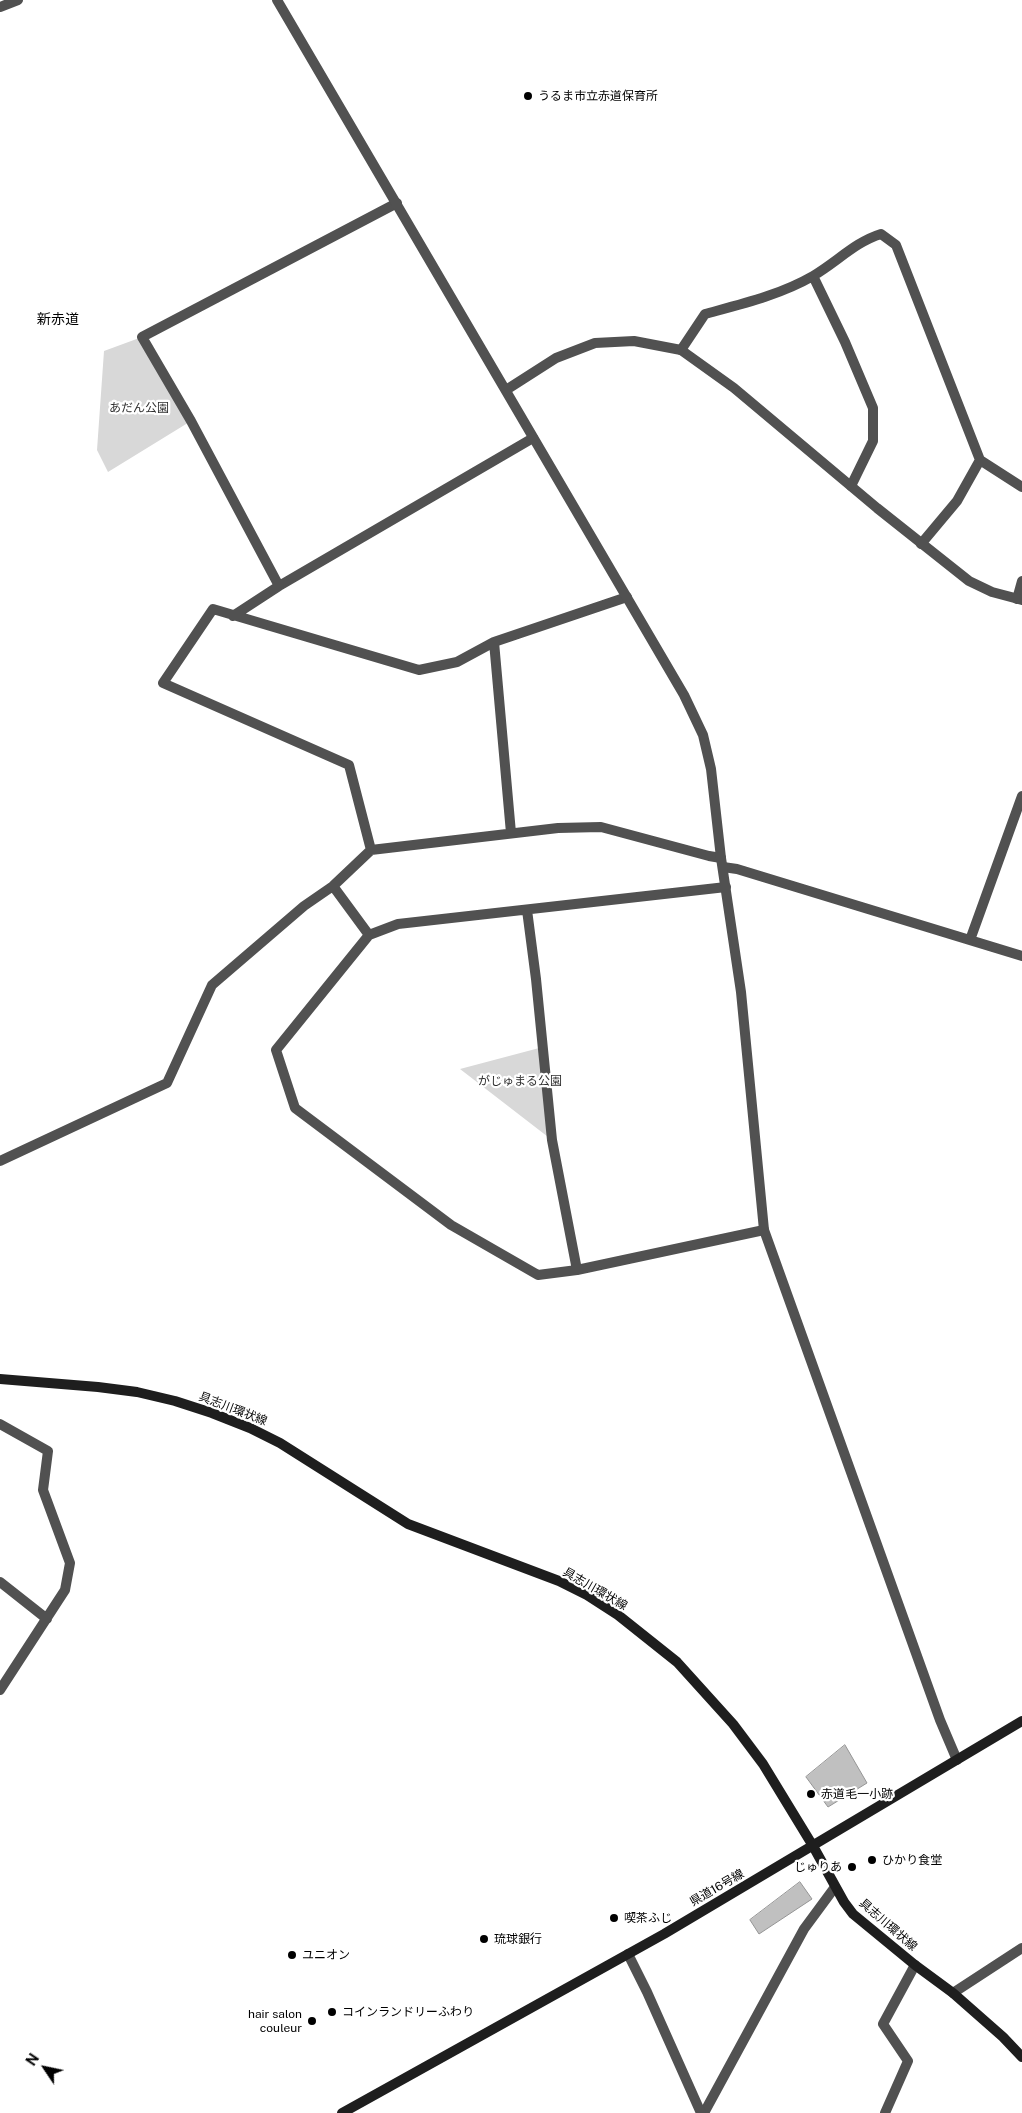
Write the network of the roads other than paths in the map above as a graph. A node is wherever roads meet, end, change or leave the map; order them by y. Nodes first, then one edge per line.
1 (18, 0) edge
2 (277, 0) edge
3 (0, 7) edge
4 (397, 203) junction
5 (813, 276) junction
6 (681, 350) junction
7 (506, 390) junction
8 (533, 438) junction
9 (980, 460) junction
10 (851, 486) junction
11 (1022, 487) edge
12 (921, 544) junction
13 (1022, 581) edge
14 (279, 586) junction
15 (627, 597) junction
16 (1020, 600) edge
17 (233, 616) junction
18 (494, 642) junction
19 (1022, 796) edge
20 (511, 833) junction
21 (371, 850) junction
22 (722, 863) junction
23 (333, 886) junction
24 (726, 887) junction
25 (527, 910) junction
26 (369, 935) junction
27 (970, 940) junction
28 (1022, 956) edge
29 (0, 1161) edge
30 (764, 1230) junction
31 (577, 1270) junction
32 (0, 1379) edge
33 (0, 1424) edge
34 (0, 1582) edge
35 (47, 1619) junction
36 (0, 1690) edge
37 (1022, 1721) edge
38 (957, 1760) junction
39 (813, 1846) junction
40 (835, 1887) junction
41 (1022, 1948) edge
42 (628, 1954) junction
43 (914, 1965) junction
44 (954, 1993) junction
45 (1022, 2057) edge
46 (342, 2113) edge
47 (703, 2113) edge
48 (886, 2113) edge

1 - 3 street
2 - 4 street
4 - 7 street
4 - 14 street
5 - 6 street
5 - 9 street
5 - 10 street
6 - 7 street
6 - 10 street
7 - 8 street
8 - 14 street
8 - 15 street
9 - 11 street
9 - 12 street
10 - 12 street
12 - 16 street
13 - 16 street
14 - 17 street
15 - 18 street
15 - 22 street
17 - 18 street
17 - 21 street
18 - 20 street
19 - 27 street
20 - 21 street
20 - 22 street
21 - 23 street
22 - 24 street
22 - 27 street
23 - 26 street
23 - 29 street
24 - 25 street
24 - 30 street
25 - 26 street
25 - 31 street
26 - 31 street
27 - 28 street
30 - 31 street
30 - 38 street
32 - 39 main road, 具志川環状線
33 - 35 street
34 - 35 street
35 - 36 street
37 - 38 main road, 県道16号線
38 - 39 main road, 県道16号線
39 - 40 main road, 具志川環状線
39 - 42 main road, 県道16号線
40 - 43 main road, 具志川環状線
40 - 47 street
41 - 44 street
42 - 46 main road, 県道16号線
42 - 47 street
43 - 44 main road, 具志川環状線
43 - 48 street
44 - 45 main road, 具志川環状線

